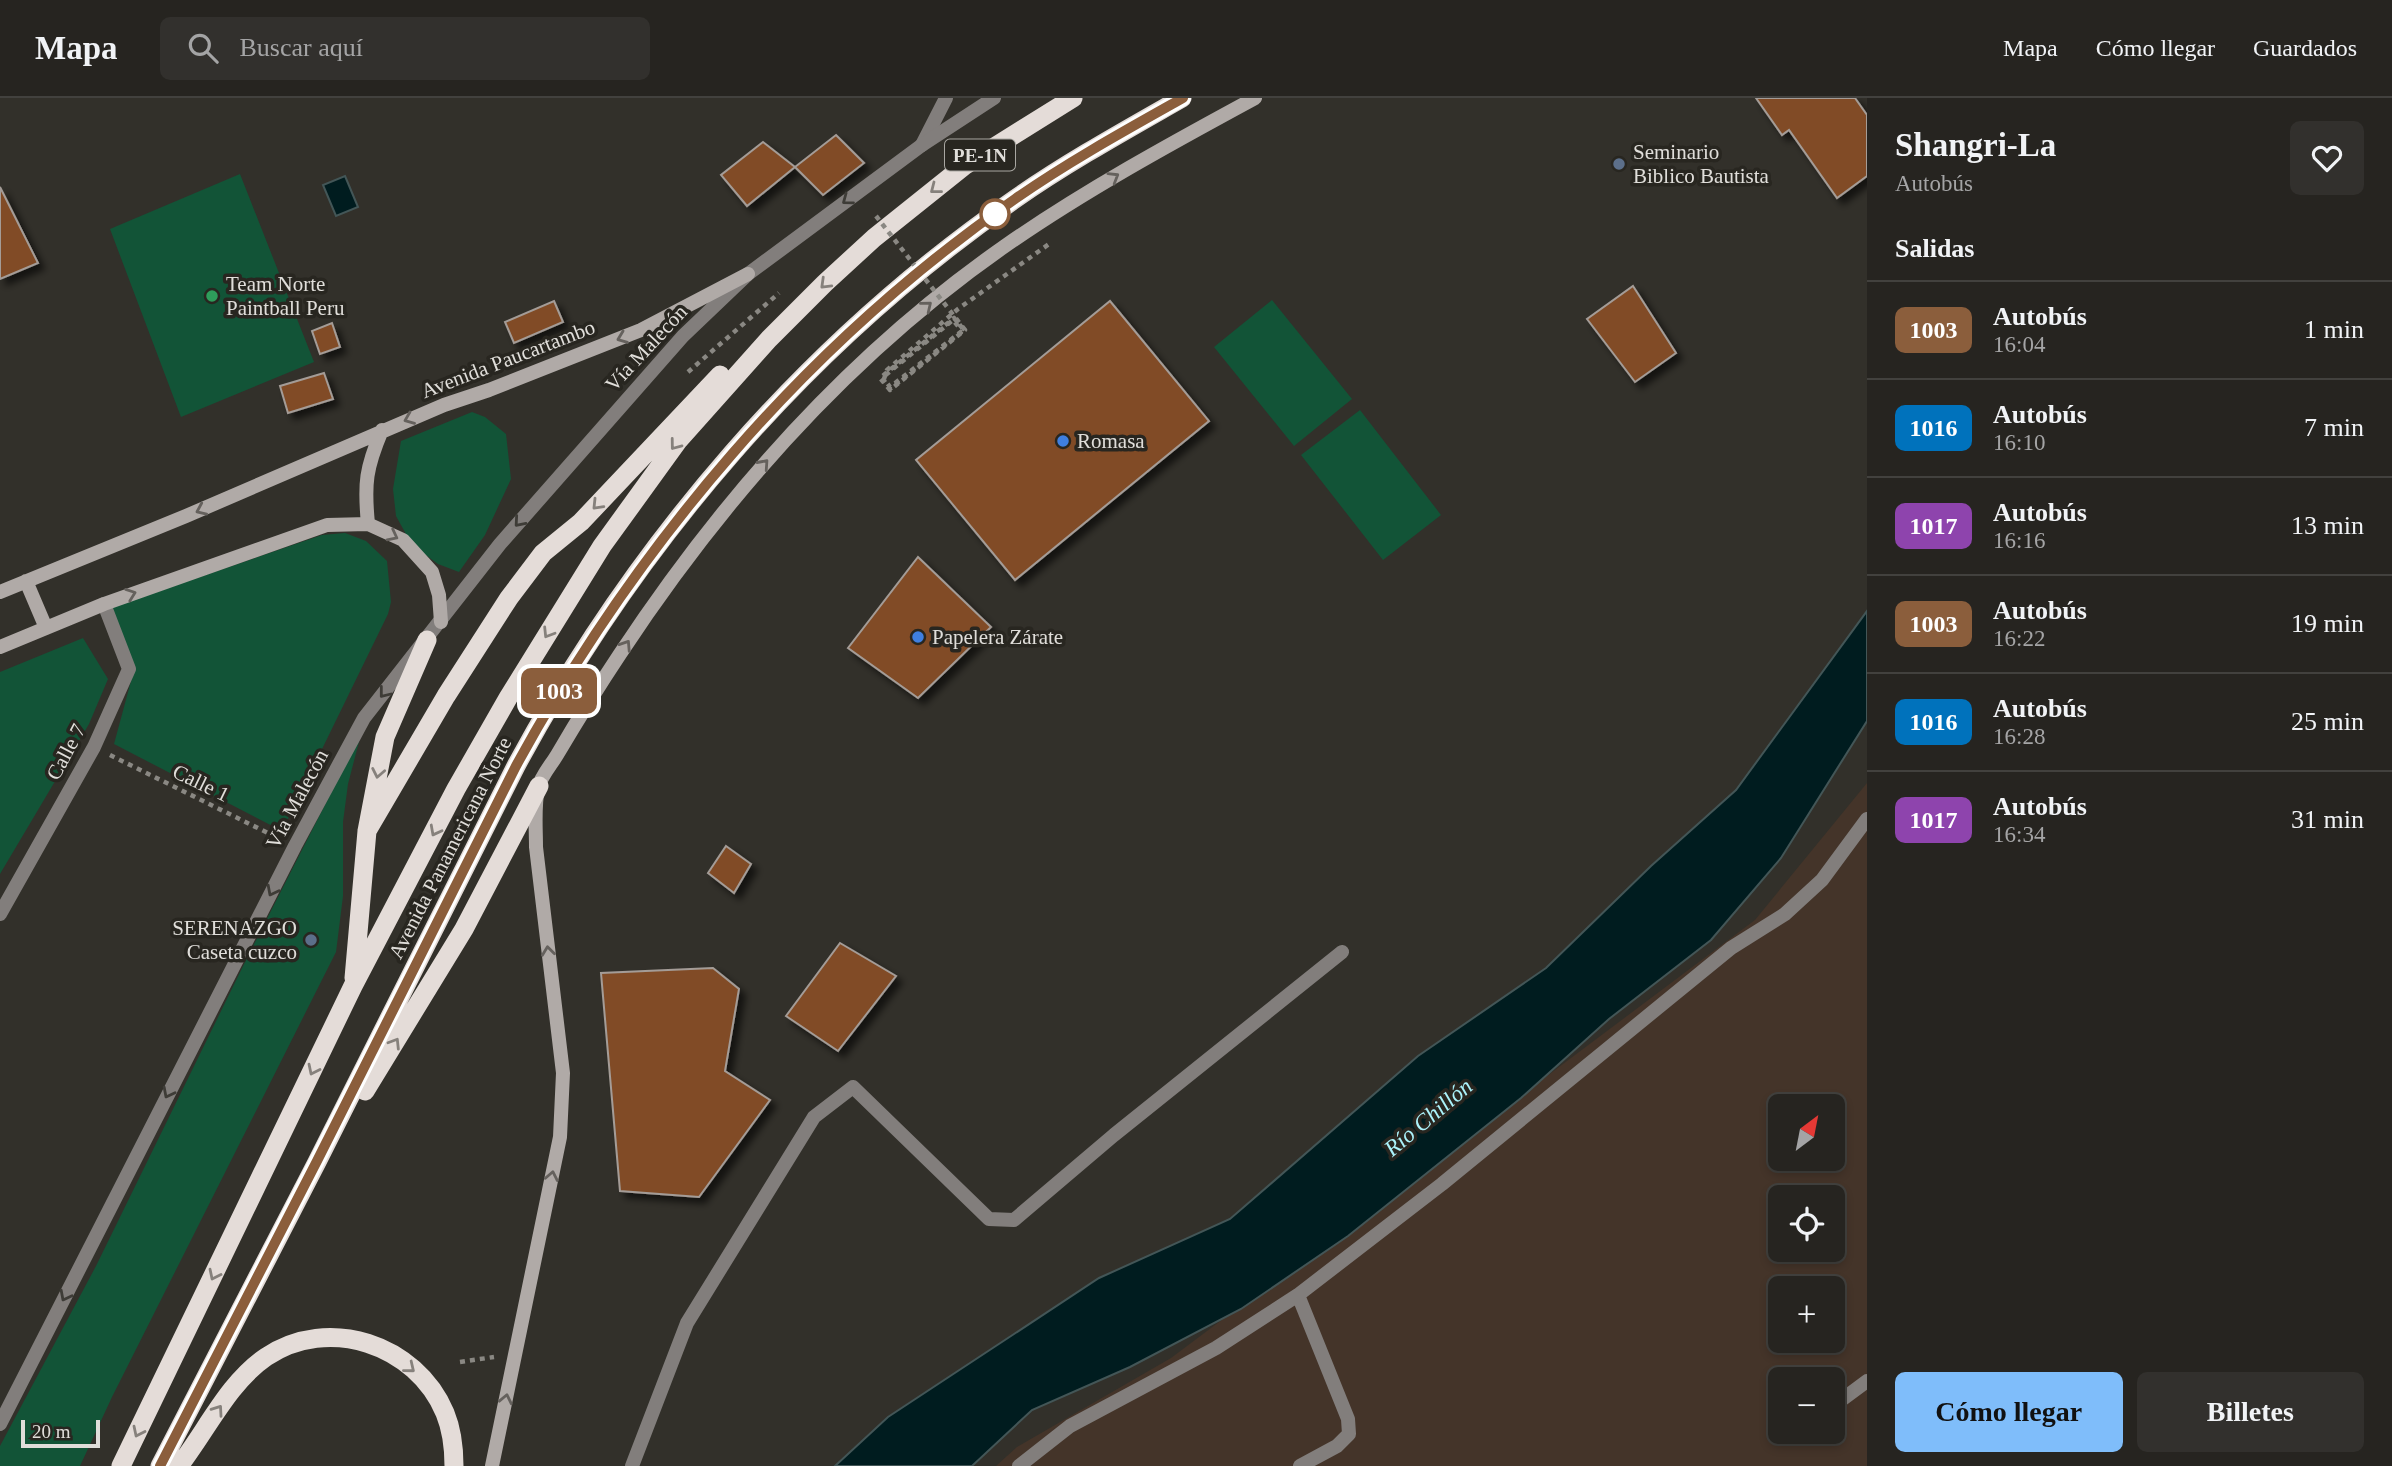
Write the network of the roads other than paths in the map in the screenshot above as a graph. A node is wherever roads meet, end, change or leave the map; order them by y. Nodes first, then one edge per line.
1 (946, 98) edge
2 (994, 98) edge
3 (1073, 98) edge
4 (1182, 98) edge
5 (1255, 98) edge
6 (922, 145) junction
7 (748, 274) junction
8 (769, 339) junction
9 (382, 430) junction
10 (368, 524) junction
11 (26, 581) junction
12 (0, 592) edge
13 (104, 604) junction
14 (441, 622) junction
15 (46, 628) junction
16 (427, 640) junction
17 (0, 647) edge
18 (539, 786) junction
19 (1867, 819) edge
20 (367, 831) junction
21 (0, 914) edge
22 (1342, 952) dead end
23 (353, 986) junction
24 (317, 1161) junction
25 (1298, 1295) junction
26 (1867, 1381) edge
27 (1845, 1397) edge
28 (0, 1424) edge
29 (121, 1466) edge
30 (160, 1466) edge
31 (179, 1466) edge
32 (454, 1466) edge
33 (492, 1466) edge
34 (632, 1466) edge
35 (1019, 1466) edge
36 (1300, 1466) edge

1 - 6 street
2 - 6 street, Avenida Paucartambo
3 -> 8 highway, Avenida Panamericana Norte / PE-1N
4 - 24 highway, Avenida Panamericana Norte / PE-1N
18 -> 5 main road
6 -> 7 street, Avenida Paucartambo
7 -> 9 main road, Avenida Paucartambo
7 -> 14 street, Vía Malecón
8 -> 20 highway
8 -> 23 highway, Avenida Panamericana Norte / PE-1N
9 - 10 main road
9 -> 11 main road, Avenida Paucartambo
13 -> 10 main road
10 -> 14 main road
11 - 12 main road, Avenida Paucartambo
11 - 15 main road
13 - 15 main road
13 - 21 street, Calle 7
14 - 16 street, Vía Malecón
15 - 17 main road
16 -> 20 highway
16 -> 28 street, Vía Malecón
24 -> 18 highway
33 -> 18 main road
19 - 25 street
20 - 23 highway
22 - 34 street
23 -> 29 highway, Avenida Panamericana Norte / PE-1N
24 - 30 highway, Avenida Panamericana Norte / PE-1N
25 - 35 street
25 - 36 street
26 - 27 street
31 -> 32 highway

